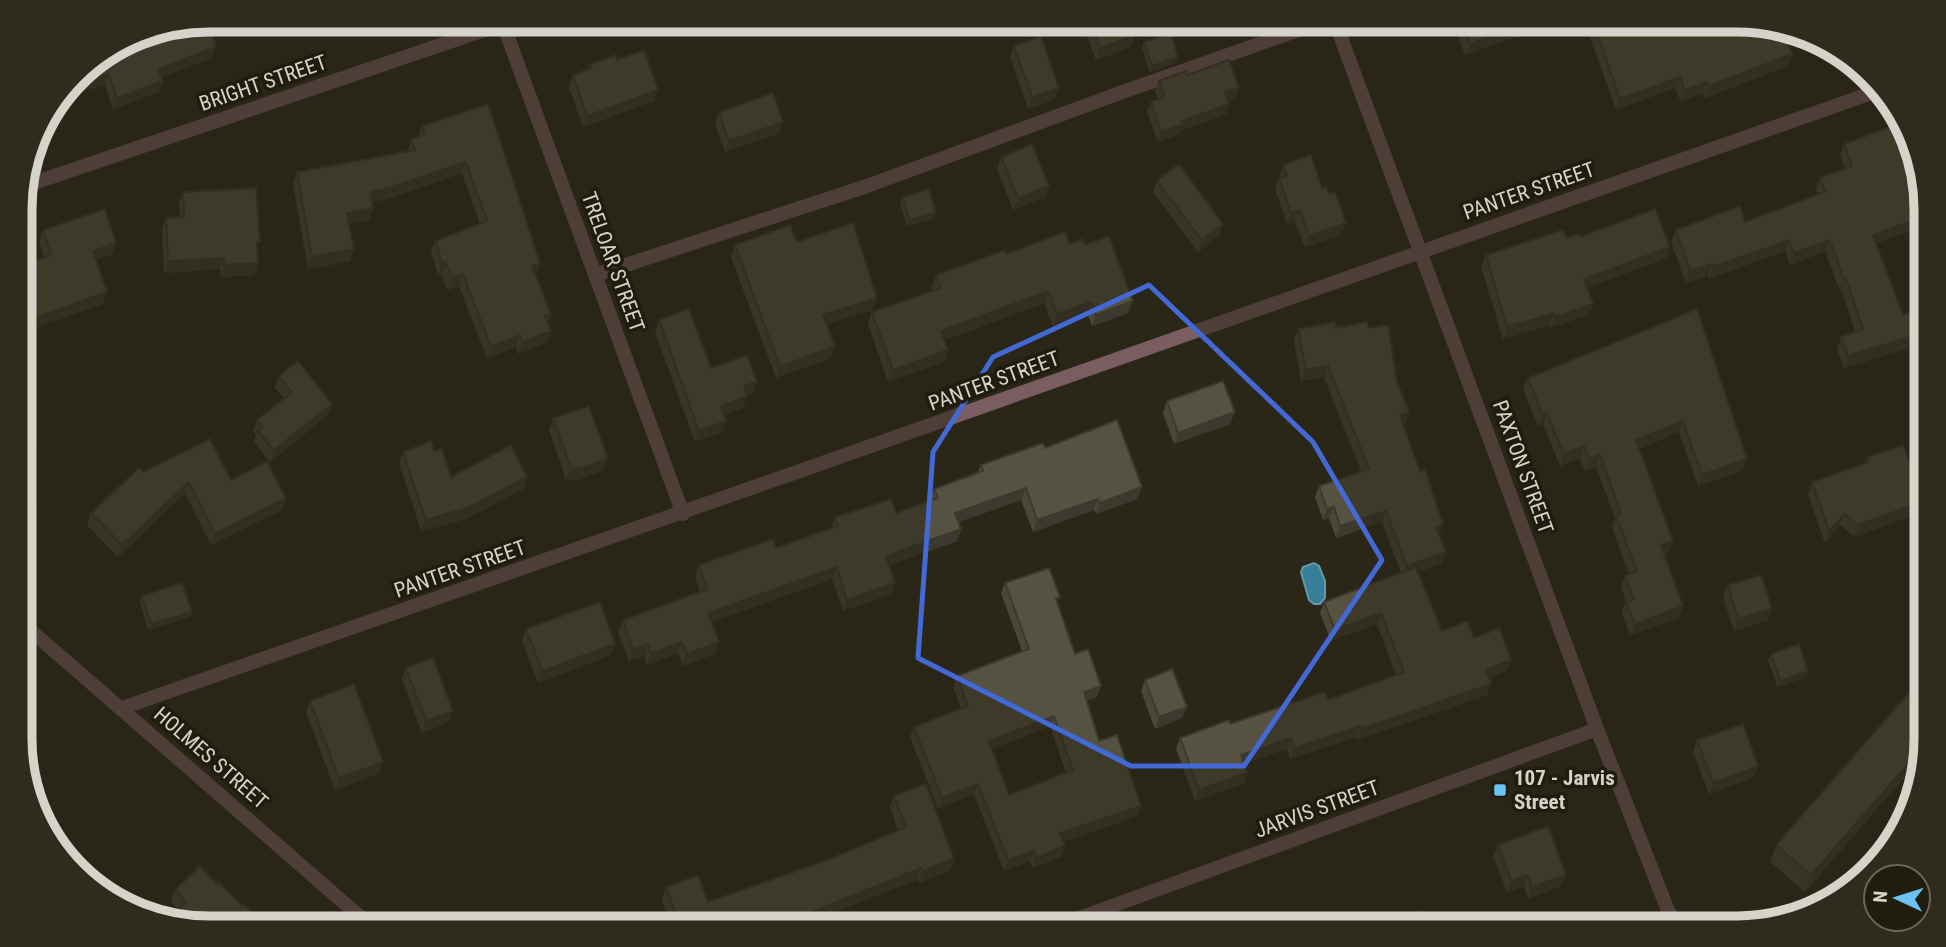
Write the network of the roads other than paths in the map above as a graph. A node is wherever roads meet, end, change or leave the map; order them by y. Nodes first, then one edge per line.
1 (480, 32) edge
2 (513, 32) edge
3 (1295, 32) edge
4 (1337, 32) edge
5 (1872, 93) edge
6 (34, 183) edge
7 (1420, 251) junction
8 (595, 275) junction
9 (683, 514) junction
10 (32, 631) edge
11 (122, 708) junction
12 (1597, 729) junction
13 (1086, 915) edge
14 (1671, 915) edge
15 (359, 916) edge

1 - 6 street, BRIGHT STREET
2 - 8 street, TRELOAR STREET
3 - 8 street
4 - 7 street, PAXTON STREET
5 - 7 street, PANTER STREET
7 - 9 street, PANTER STREET
7 - 12 street, PAXTON STREET
8 - 9 street, TRELOAR STREET
9 - 11 street, PANTER STREET
10 - 11 street, HOLMES STREET
11 - 15 street, HOLMES STREET
12 - 13 street, JARVIS STREET
12 - 14 street, PAXTON STREET

